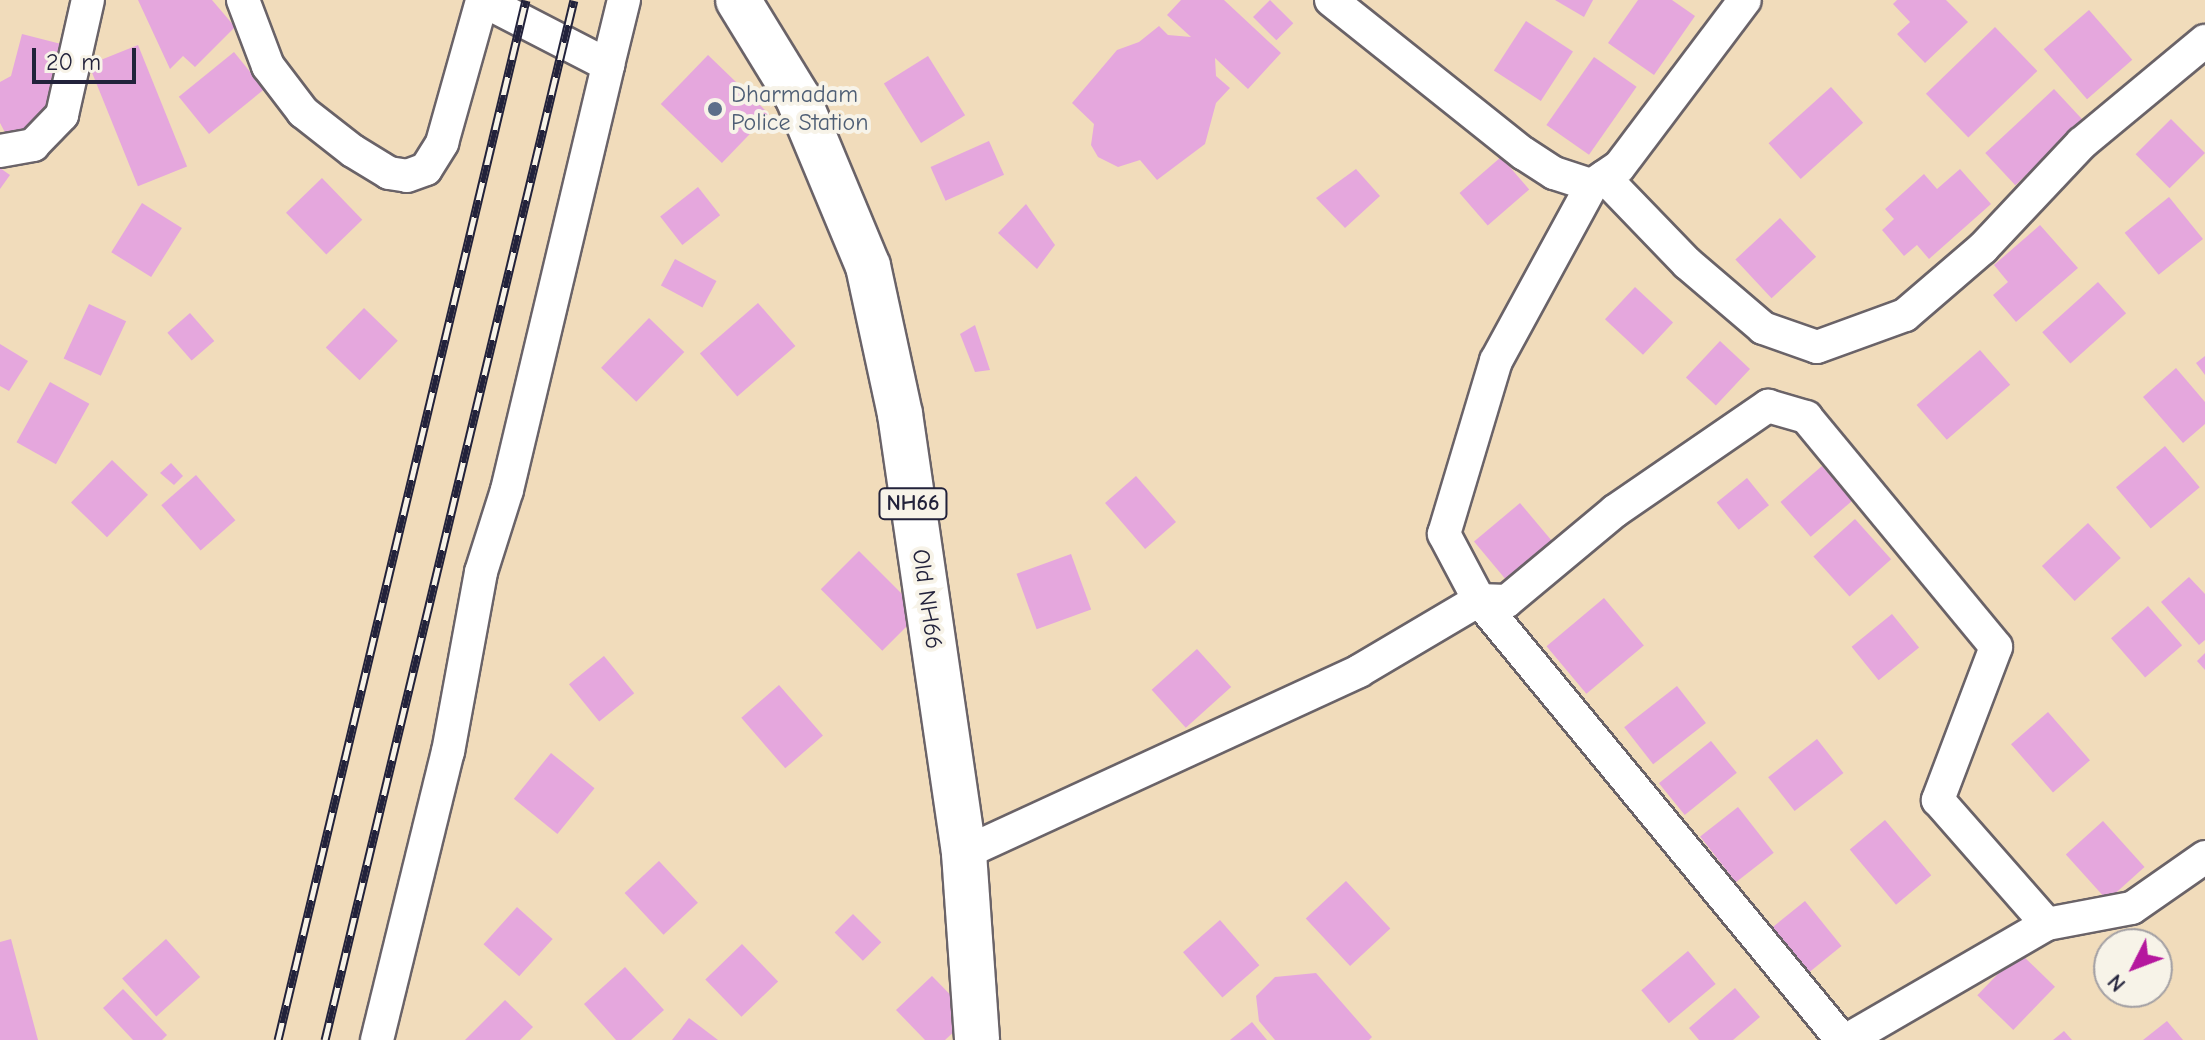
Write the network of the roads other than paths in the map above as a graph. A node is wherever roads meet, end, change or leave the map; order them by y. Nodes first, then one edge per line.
1 (88, 0) edge
2 (243, 0) edge
3 (624, 0) edge
4 (738, 0) edge
5 (1331, 0) edge
6 (1745, 0) edge
7 (482, 1) edge
8 (2205, 41) edge
9 (608, 65) junction
10 (0, 151) edge
11 (1598, 181) junction
12 (1479, 600) junction
13 (964, 853) junction
14 (2205, 857) edge
15 (2047, 924) junction
16 (377, 1040) edge
17 (977, 1040) edge
18 (1844, 1040) edge

1 - 10 street
2 - 7 street
3 - 9 street
4 - 13 main road, Old NH66 / NH66
5 - 11 street
6 - 11 street
7 - 9 street
8 - 11 street
9 - 16 street
11 - 12 street
12 - 13 street
12 - 15 street
12 - 18 street
13 - 17 main road, Old NH66 / NH66
14 - 15 street
15 - 18 street

